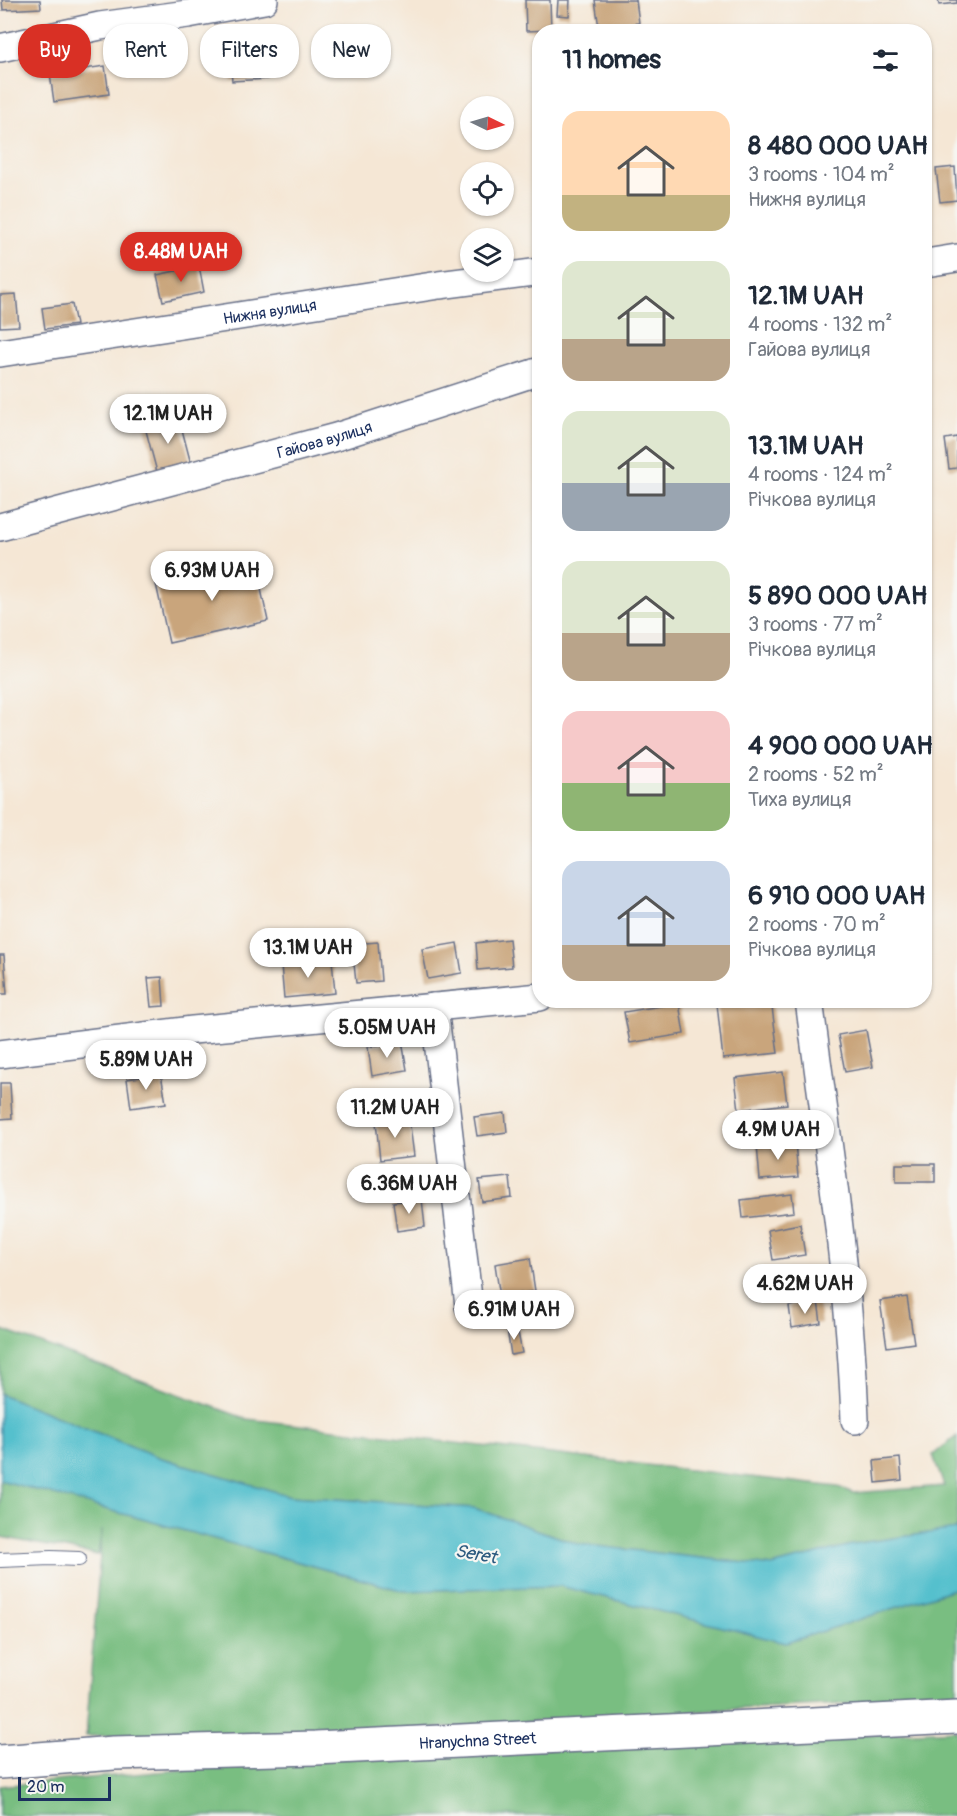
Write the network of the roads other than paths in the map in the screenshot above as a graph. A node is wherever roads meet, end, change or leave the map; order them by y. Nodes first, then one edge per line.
1 (264, 0) edge
2 (0, 48) edge
3 (957, 258) edge
4 (932, 263) edge
5 (532, 273) edge
6 (0, 353) edge
7 (532, 374) edge
8 (0, 526) edge
9 (532, 998) edge
10 (434, 1007) junction
11 (809, 1008) edge
12 (0, 1054) edge
13 (469, 1306) dead end
14 (855, 1420) dead end
15 (79, 1559) dead end
16 (0, 1560) edge
17 (957, 1717) edge
18 (0, 1762) edge

1 - 2 street
3 - 4 street
5 - 6 street, Нижня вулиця
7 - 8 street, Гайова вулиця
9 - 10 street
10 - 12 street
10 - 13 street
11 - 14 street
15 - 16 lane
17 - 18 street, Hranychna Street

